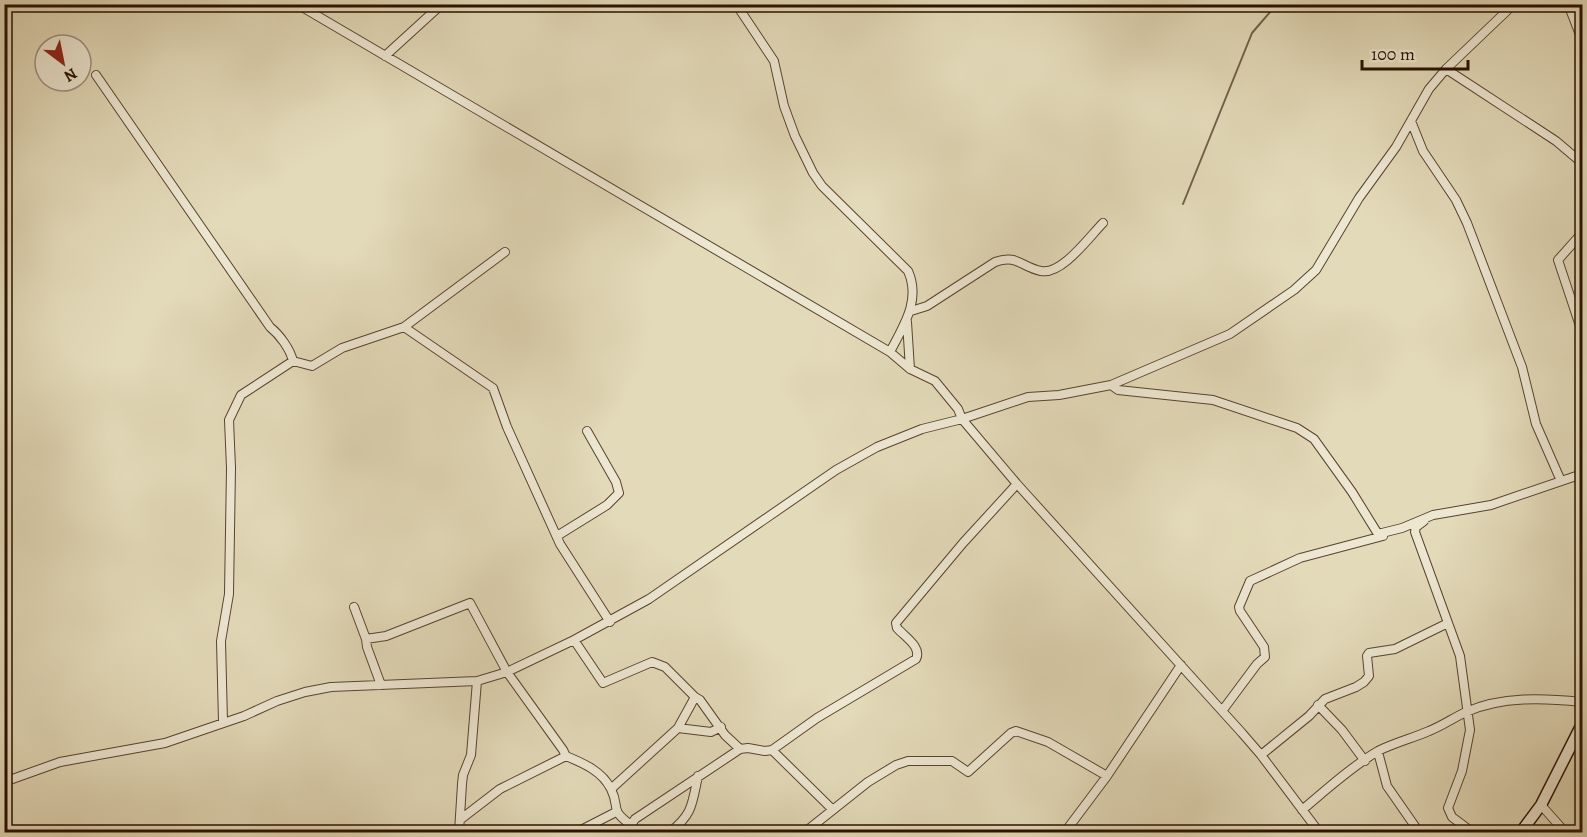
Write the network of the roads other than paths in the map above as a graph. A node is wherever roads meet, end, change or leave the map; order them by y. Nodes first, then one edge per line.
1 (297, 4) edge
2 (442, 4) edge
3 (736, 4) edge
4 (1514, 4) edge
5 (1568, 4) edge
6 (1582, 40) edge
7 (385, 56) junction
8 (1446, 69) junction
9 (96, 75) dead end
10 (1411, 121) junction
11 (1582, 163) edge
12 (1103, 223) dead end
13 (1582, 233) edge
14 (505, 252) dead end
15 (911, 311) junction
16 (907, 320) junction
17 (404, 327) junction
18 (1582, 332) edge
19 (890, 352) junction
20 (293, 361) junction
21 (910, 369) junction
22 (1111, 385) junction
23 (962, 419) junction
24 (586, 431) dead end
25 (1579, 475) edge
26 (1562, 481) junction
27 (1017, 484) junction
28 (1582, 484) edge
29 (1433, 515) junction
30 (1416, 527) junction
31 (557, 536) junction
32 (354, 607) dead end
33 (610, 622) junction
34 (1448, 623) junction
35 (366, 639) junction
36 (574, 640) junction
37 (1181, 665) junction
38 (507, 672) junction
39 (477, 681) junction
40 (381, 685) junction
41 (694, 697) junction
42 (1582, 702) edge
43 (1318, 705) junction
44 (1222, 711) junction
45 (1467, 711) junction
46 (223, 722) junction
47 (1582, 724) edge
48 (721, 727) junction
49 (678, 728) junction
50 (740, 750) junction
51 (772, 750) junction
52 (1378, 752) junction
53 (1261, 754) junction
54 (566, 756) junction
55 (1365, 761) junction
56 (698, 776) junction
57 (1107, 776) junction
58 (4, 782) edge
59 (611, 789) junction
60 (1541, 805) junction
61 (832, 809) junction
62 (1302, 810) junction
63 (616, 812) junction
64 (461, 819) junction
65 (631, 829) edge
66 (459, 832) edge
67 (577, 832) edge
68 (670, 832) edge
69 (805, 832) edge
70 (1065, 832) edge
71 (1319, 832) edge
72 (1419, 832) edge
73 (1472, 832) edge
74 (1521, 832) edge
75 (1564, 832) edge

1 - 7 street
2 - 7 street
3 - 15 street
4 - 8 street
5 - 6 street
7 - 19 street
8 - 10 street
8 - 11 street
9 - 20 street
10 - 22 street
10 - 26 street
12 - 15 street
13 - 18 street
14 - 17 street
15 - 16 street
16 - 19 street
16 - 21 street
17 - 20 street
17 - 31 street
19 - 21 street
20 - 46 street
21 - 23 street
22 - 23 street
22 - 29 street
23 - 27 street
23 - 33 street
24 - 31 street
25 - 26 street
25 - 28 street
26 - 29 street
27 - 37 street
27 - 51 street
29 - 30 street
30 - 34 street
30 - 44 street
31 - 33 street
32 - 35 street
33 - 36 street
34 - 43 street
34 - 45 street
35 - 38 street
35 - 40 street
36 - 38 street
36 - 41 street
37 - 44 street
37 - 57 street
38 - 39 street
38 - 54 street
39 - 40 street
39 - 64 street
40 - 46 street
41 - 48 street
41 - 49 street
42 - 45 street
43 - 53 street
43 - 55 street
44 - 53 street
45 - 52 street
45 - 73 street
46 - 58 street
47 - 60 street
48 - 49 street
48 - 50 street
49 - 59 street
50 - 51 street
50 - 56 street
51 - 61 street
52 - 55 street
52 - 72 street
53 - 62 street
54 - 59 street
54 - 64 street
55 - 62 street
56 - 65 street
56 - 68 street
57 - 61 street
57 - 70 street
59 - 63 street
60 - 74 street
60 - 75 street
61 - 69 street
62 - 71 street
63 - 65 street
63 - 67 street
64 - 66 street

